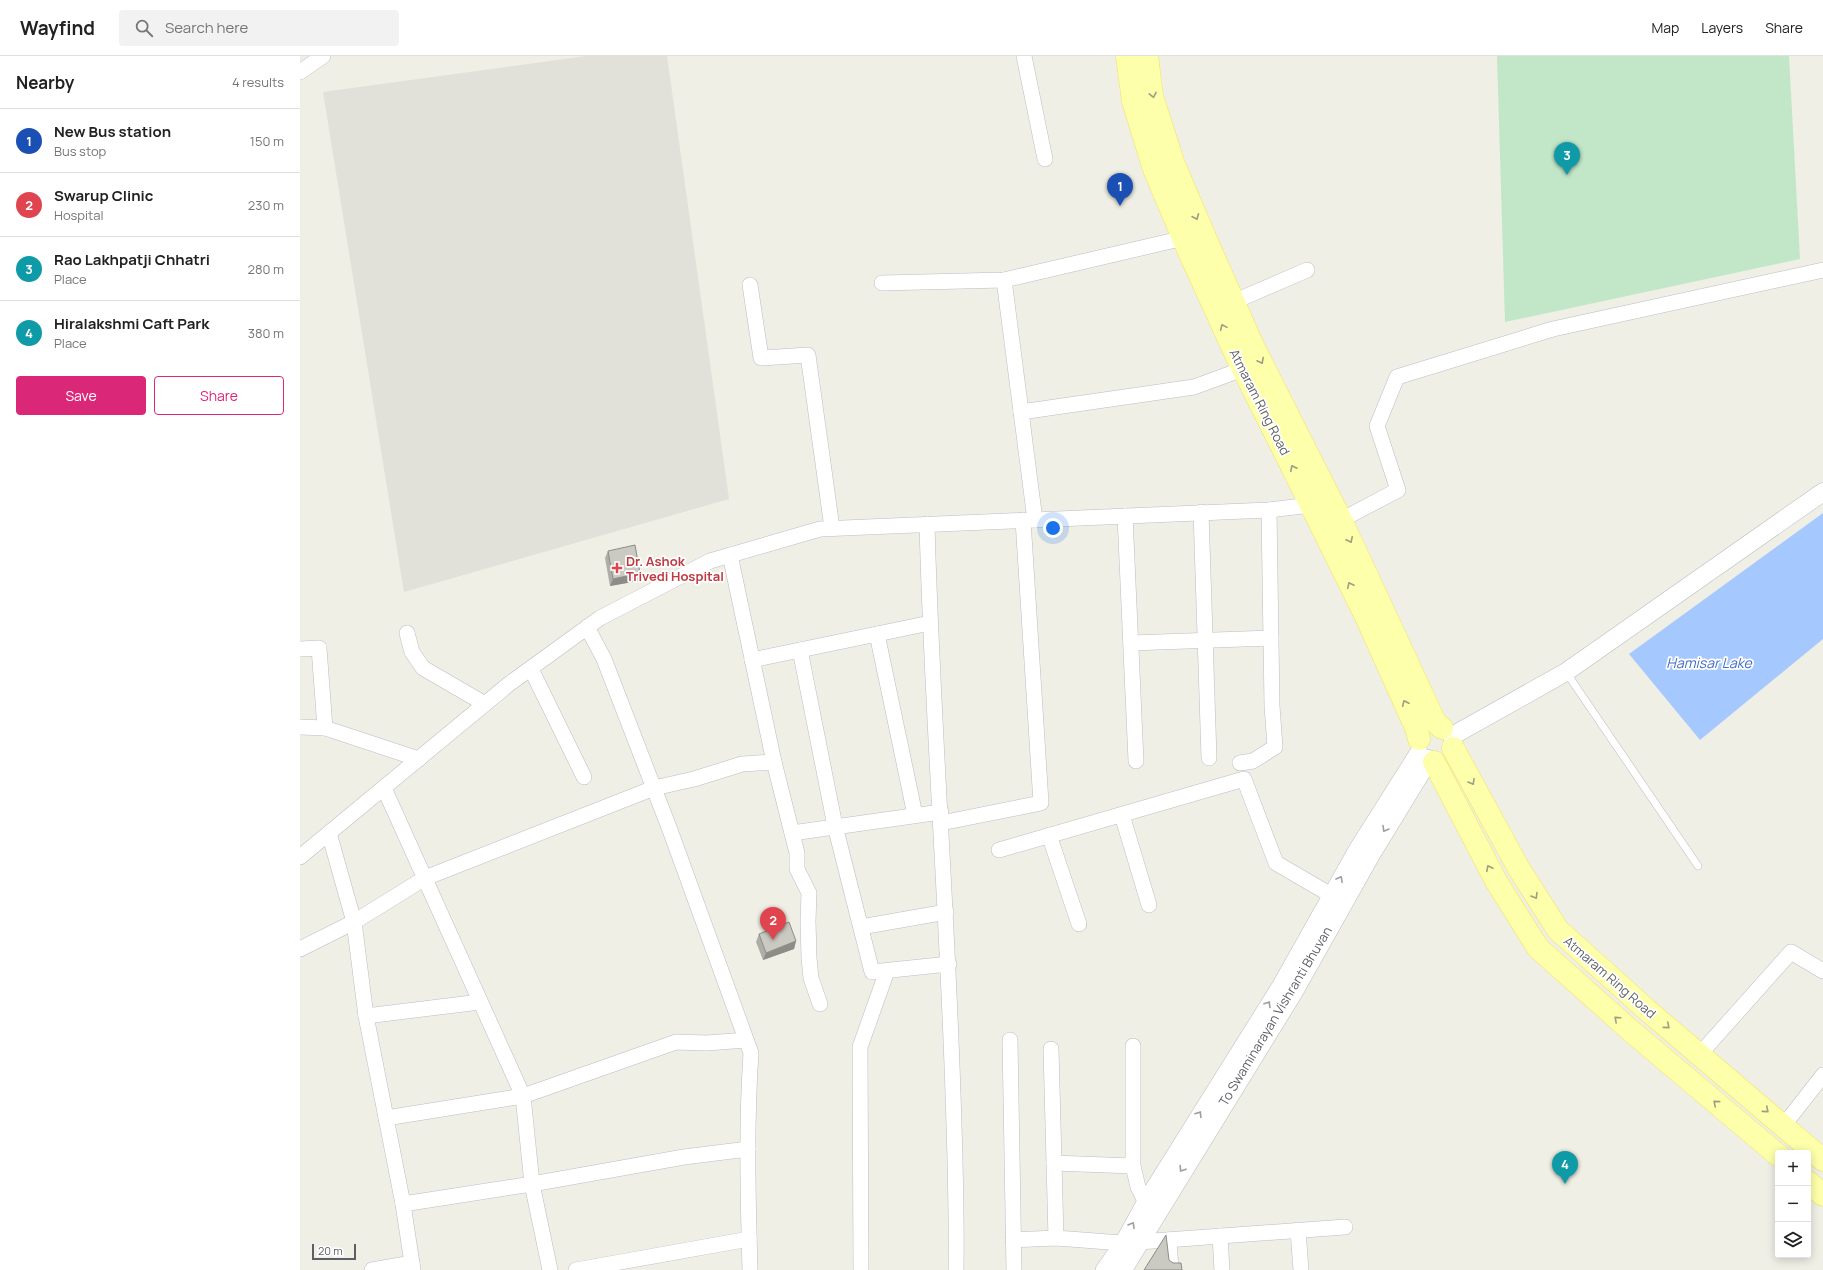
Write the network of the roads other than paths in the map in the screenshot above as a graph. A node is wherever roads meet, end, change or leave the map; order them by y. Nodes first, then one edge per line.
1 (323, 56) edge
2 (1024, 56) edge
3 (1127, 56) edge
4 (1147, 56) edge
5 (300, 72) edge
6 (1045, 159) dead end
7 (1184, 238) junction
8 (1306, 270) dead end
9 (1823, 270) edge
10 (1004, 280) junction
11 (882, 283) dead end
12 (750, 285) dead end
13 (1233, 302) junction
14 (1243, 369) junction
15 (1021, 412) junction
16 (1823, 492) edge
17 (1312, 505) junction
18 (1269, 510) junction
19 (1201, 512) junction
20 (1125, 516) junction
21 (1029, 520) junction
22 (1341, 520) junction
23 (928, 524) junction
24 (832, 528) junction
25 (730, 555) junction
26 (930, 623) junction
27 (587, 627) junction
28 (407, 633) dead end
29 (877, 634) junction
30 (1271, 638) junction
31 (1206, 641) junction
32 (1131, 643) junction
33 (300, 649) edge
34 (800, 650) junction
35 (752, 660) junction
36 (531, 668) junction
37 (1566, 672) junction
38 (485, 704) junction
39 (300, 727) edge
40 (325, 728) junction
41 (1449, 738) junction
42 (1425, 753) junction
43 (1209, 758) dead end
44 (419, 759) junction
45 (1136, 761) dead end
46 (774, 762) junction
47 (1240, 763) dead end
48 (584, 777) dead end
49 (384, 788) junction
50 (654, 788) junction
51 (1122, 814) junction
52 (915, 815) junction
53 (941, 817) junction
54 (835, 826) junction
55 (329, 833) junction
56 (792, 833) junction
57 (1049, 836) junction
58 (999, 850) dead end
59 (300, 857) edge
60 (1698, 866) dead end
61 (425, 878) junction
62 (1331, 895) junction
63 (1149, 905) dead end
64 (946, 912) junction
65 (354, 922) junction
66 (1080, 924) dead end
67 (861, 927) junction
68 (300, 949) edge
69 (949, 964) junction
70 (887, 971) junction
71 (1823, 971) edge
72 (480, 1002) junction
73 (820, 1004) dead end
74 (366, 1016) junction
75 (746, 1040) junction
76 (1010, 1040) dead end
77 (1133, 1046) dead end
78 (1051, 1049) dead end
79 (1700, 1054) junction
80 (1823, 1075) edge
81 (523, 1096) junction
82 (386, 1118) junction
83 (1784, 1125) junction
84 (748, 1149) junction
85 (1775, 1152) edge
86 (1823, 1160) edge
87 (1054, 1163) junction
88 (1133, 1166) junction
89 (532, 1184) junction
90 (1811, 1185) edge
91 (1823, 1195) edge
92 (1145, 1201) junction
93 (403, 1204) junction
94 (1345, 1227) dead end
95 (1298, 1230) junction
96 (1220, 1236) junction
97 (1056, 1238) junction
98 (749, 1239) junction
99 (1013, 1240) junction
100 (1169, 1240) junction
101 (1130, 1242) junction
102 (412, 1266) edge
103 (372, 1270) edge
104 (550, 1270) edge
105 (576, 1270) edge
106 (750, 1270) edge
107 (861, 1270) edge
108 (956, 1270) edge
109 (1014, 1270) edge
110 (1103, 1270) edge
111 (1120, 1270) edge
112 (1171, 1270) edge
113 (1222, 1270) edge
114 (1301, 1270) edge

1 - 5 street
2 - 6 street
3 - 7 main road, Atmaram Ring Road
4 -> 13 main road, Atmaram Ring Road
7 - 10 street
14 -> 7 main road, Atmaram Ring Road
8 - 13 street
9 - 22 street
10 - 11 street
10 - 15 street
12 - 24 street
13 -> 22 main road, Atmaram Ring Road
14 - 15 street
17 -> 14 main road, Atmaram Ring Road
15 - 21 street
16 - 37 street
17 - 18 street
42 -> 17 main road, Atmaram Ring Road
18 - 19 street
18 - 30 street
19 - 20 street
19 - 31 street
20 - 21 street
20 - 32 street
21 - 23 street
21 - 53 street
22 -> 41 main road, Atmaram Ring Road
23 - 24 street
23 - 26 street
24 - 25 street
25 - 27 street
25 - 35 street
26 - 29 street
26 - 53 street
27 - 36 street
27 - 50 street
28 - 38 street
29 - 34 street
29 - 52 street
30 - 31 street
30 - 47 street
31 - 32 street
31 - 43 street
32 - 45 street
33 - 40 street
34 - 35 street
34 - 54 street
35 - 46 street
36 - 38 street
36 - 48 street
37 - 41 street
37 - 60 lane
38 - 44 street
39 - 40 street
40 - 44 street
41 - 42 main road
41 - 42 main road
41 -> 79 main road, Atmaram Ring Road
62 -> 42 street
85 -> 42 main road, Atmaram Ring Road
42 -> 101 main road, To Swaminarayan Vishranti Bhuvan
44 - 49 street
46 - 50 street
46 - 56 street
49 - 55 street
49 - 61 street
50 - 61 street
50 - 75 street
51 - 57 street
51 - 62 street
51 - 63 street
52 - 53 street
52 - 54 street
53 - 64 street
54 - 56 street
54 - 67 street
55 - 59 street
55 - 65 street
56 - 73 street
57 - 58 street
57 - 66 street
61 - 65 street
61 - 72 street
92 -> 62 street
64 - 67 street
64 - 69 street
65 - 68 street
65 - 74 street
67 - 70 street
69 - 70 street
69 - 108 street
70 - 107 street
71 - 79 street
72 - 74 street
72 - 81 street
74 - 82 street
75 - 81 street
75 - 84 street
76 - 99 street
77 - 88 street
78 - 87 street
79 -> 83 main road, Atmaram Ring Road
80 - 83 street
81 - 82 street
81 - 89 street
82 - 93 street
83 - 86 main road, Atmaram Ring Road
84 - 89 street
84 - 98 street
87 - 88 street
87 - 97 street
88 - 92 street
89 - 93 street
89 - 104 street
90 - 91 main road
101 -> 92 street
93 - 102 street
94 - 95 street
95 - 96 street
95 - 114 street
96 - 100 street
96 - 113 street
97 - 99 street
97 - 101 street
98 - 105 street
98 - 106 street
99 - 109 street
100 - 101 street
100 - 112 street
101 - 110 street
101 - 111 main road, To Swaminarayan Vishranti Bhuvan
102 - 103 street

